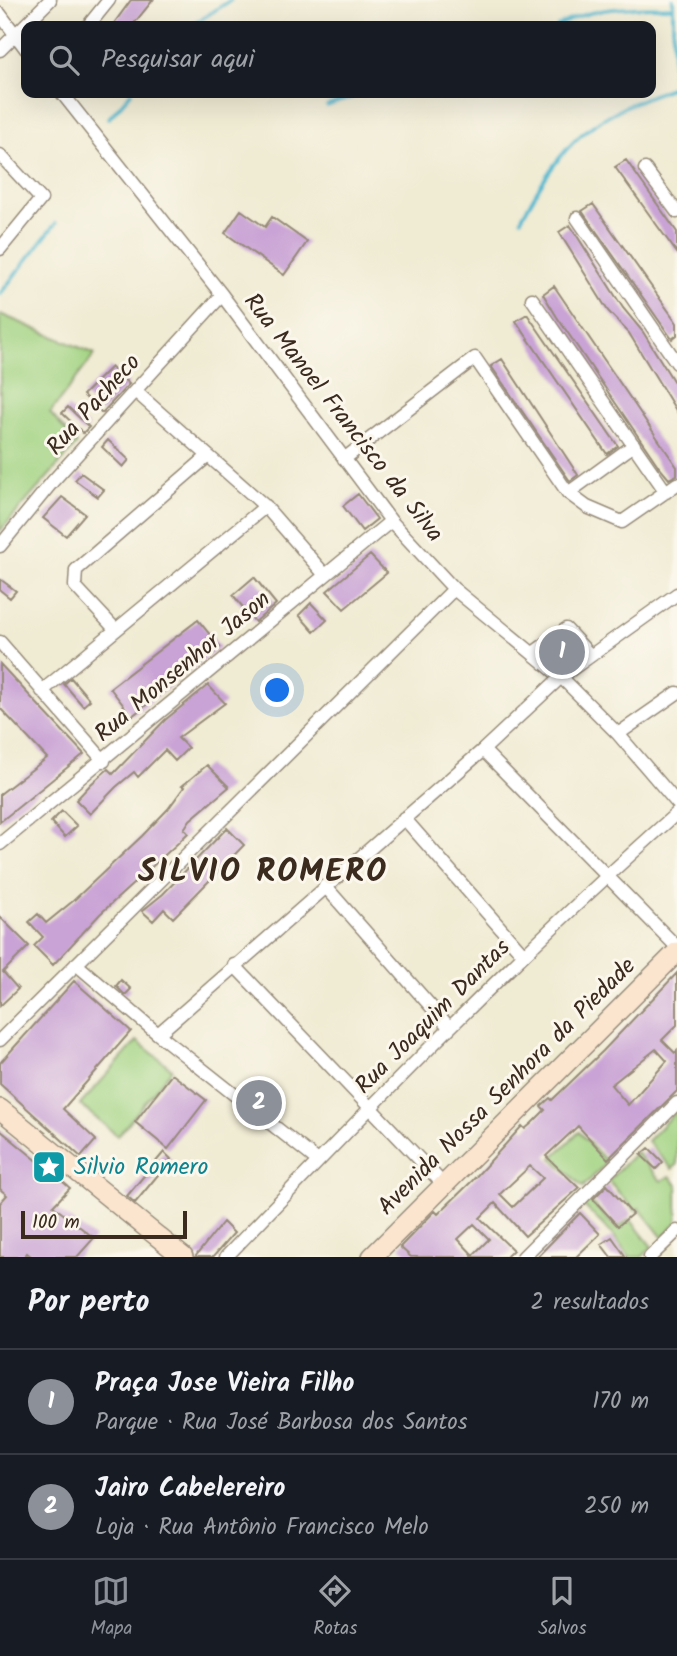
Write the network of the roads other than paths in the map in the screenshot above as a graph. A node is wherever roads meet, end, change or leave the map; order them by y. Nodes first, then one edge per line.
1 (50, 0) edge
2 (109, 0) edge
3 (0, 14) edge
4 (29, 21) edge
5 (92, 21) edge
6 (21, 29) edge
7 (15, 35) junction
8 (21, 43) edge
9 (0, 50) edge
10 (66, 98) edge
11 (0, 155) edge
12 (645, 169) dead end
13 (677, 212) edge
14 (577, 218) dead end
15 (0, 248) edge
16 (222, 295) junction
17 (532, 299) dead end
18 (677, 363) edge
19 (135, 390) junction
20 (634, 445) junction
21 (208, 456) junction
22 (344, 459) junction
23 (677, 484) edge
24 (666, 492) junction
25 (568, 493) junction
26 (266, 506) junction
27 (391, 521) junction
28 (0, 546) edge
29 (325, 575) junction
30 (454, 589) junction
31 (677, 593) edge
32 (116, 630) junction
33 (0, 642) edge
34 (533, 653) junction
35 (590, 655) junction
36 (561, 677) junction
37 (42, 691) junction
38 (677, 693) edge
39 (618, 734) junction
40 (483, 750) junction
41 (104, 761) junction
42 (677, 803) edge
43 (677, 813) edge
44 (404, 818) junction
45 (0, 844) edge
46 (608, 874) junction
47 (325, 886) junction
48 (677, 947) edge
49 (677, 952) edge
50 (524, 955) junction
51 (76, 964) junction
52 (234, 965) junction
53 (449, 1027) junction
54 (158, 1034) junction
55 (0, 1040) edge
56 (677, 1103) edge
57 (0, 1109) edge
58 (371, 1110) junction
59 (318, 1161) junction
60 (444, 1185) junction
61 (677, 1231) edge
62 (183, 1257) edge
63 (226, 1257) edge
64 (372, 1257) edge
65 (523, 1257) edge
66 (650, 1257) edge

1 - 4 street
2 - 5 street
3 - 7 street
6 - 7 street
7 - 8 street
7 - 9 street
10 - 16 street, Rua Manoel Francisco da Silva
11 - 15 street
12 - 13 street
14 - 18 street
16 - 19 street, Rua Pacheco
16 - 22 street, Rua Manoel Francisco da Silva
17 - 20 street
19 - 21 street
19 - 28 street, Rua Pacheco
20 - 24 street
20 - 25 street
21 - 26 street
21 - 32 street
22 - 25 street
22 - 27 street, Rua Manoel Francisco da Silva
23 - 24 street
24 - 25 street
26 - 29 street
26 - 32 street
27 - 29 street, Rua Monsenhor Jason
27 - 30 street, Rua Manoel Francisco da Silva
29 - 41 street, Rua Monsenhor Jason
30 - 34 street, Rua Manoel Francisco da Silva
30 - 51 street
31 - 35 street
32 - 37 street
33 - 37 street
34 - 35 street
34 - 36 street, Rua Manoel Francisco da Silva
35 - 36 street
36 - 39 street, Rua Manoel Francisco da Silva
36 - 40 street
37 - 41 street
38 - 39 street
39 - 42 street, Rua Manoel Francisco da Silva
40 - 44 street
40 - 46 street
41 - 45 street, Rua Monsenhor Jason
43 - 46 street, Rua Joaquim Dantas
44 - 47 street
44 - 50 street
46 - 48 street
46 - 50 street, Rua Joaquim Dantas
47 - 52 street
47 - 53 street
49 - 60 main road, Avenida Nossa Senhora da Piedade
50 - 53 street, Rua Joaquim Dantas
51 - 54 street
51 - 55 street
52 - 54 street
52 - 58 street
53 - 58 street, Rua Joaquim Dantas
54 - 59 street
56 - 65 street
57 - 62 main road
58 - 59 street, Rua Joaquim Dantas
58 - 60 street
59 - 63 street, Rua Joaquim Dantas
60 - 64 main road, Avenida Nossa Senhora da Piedade
61 - 66 street

